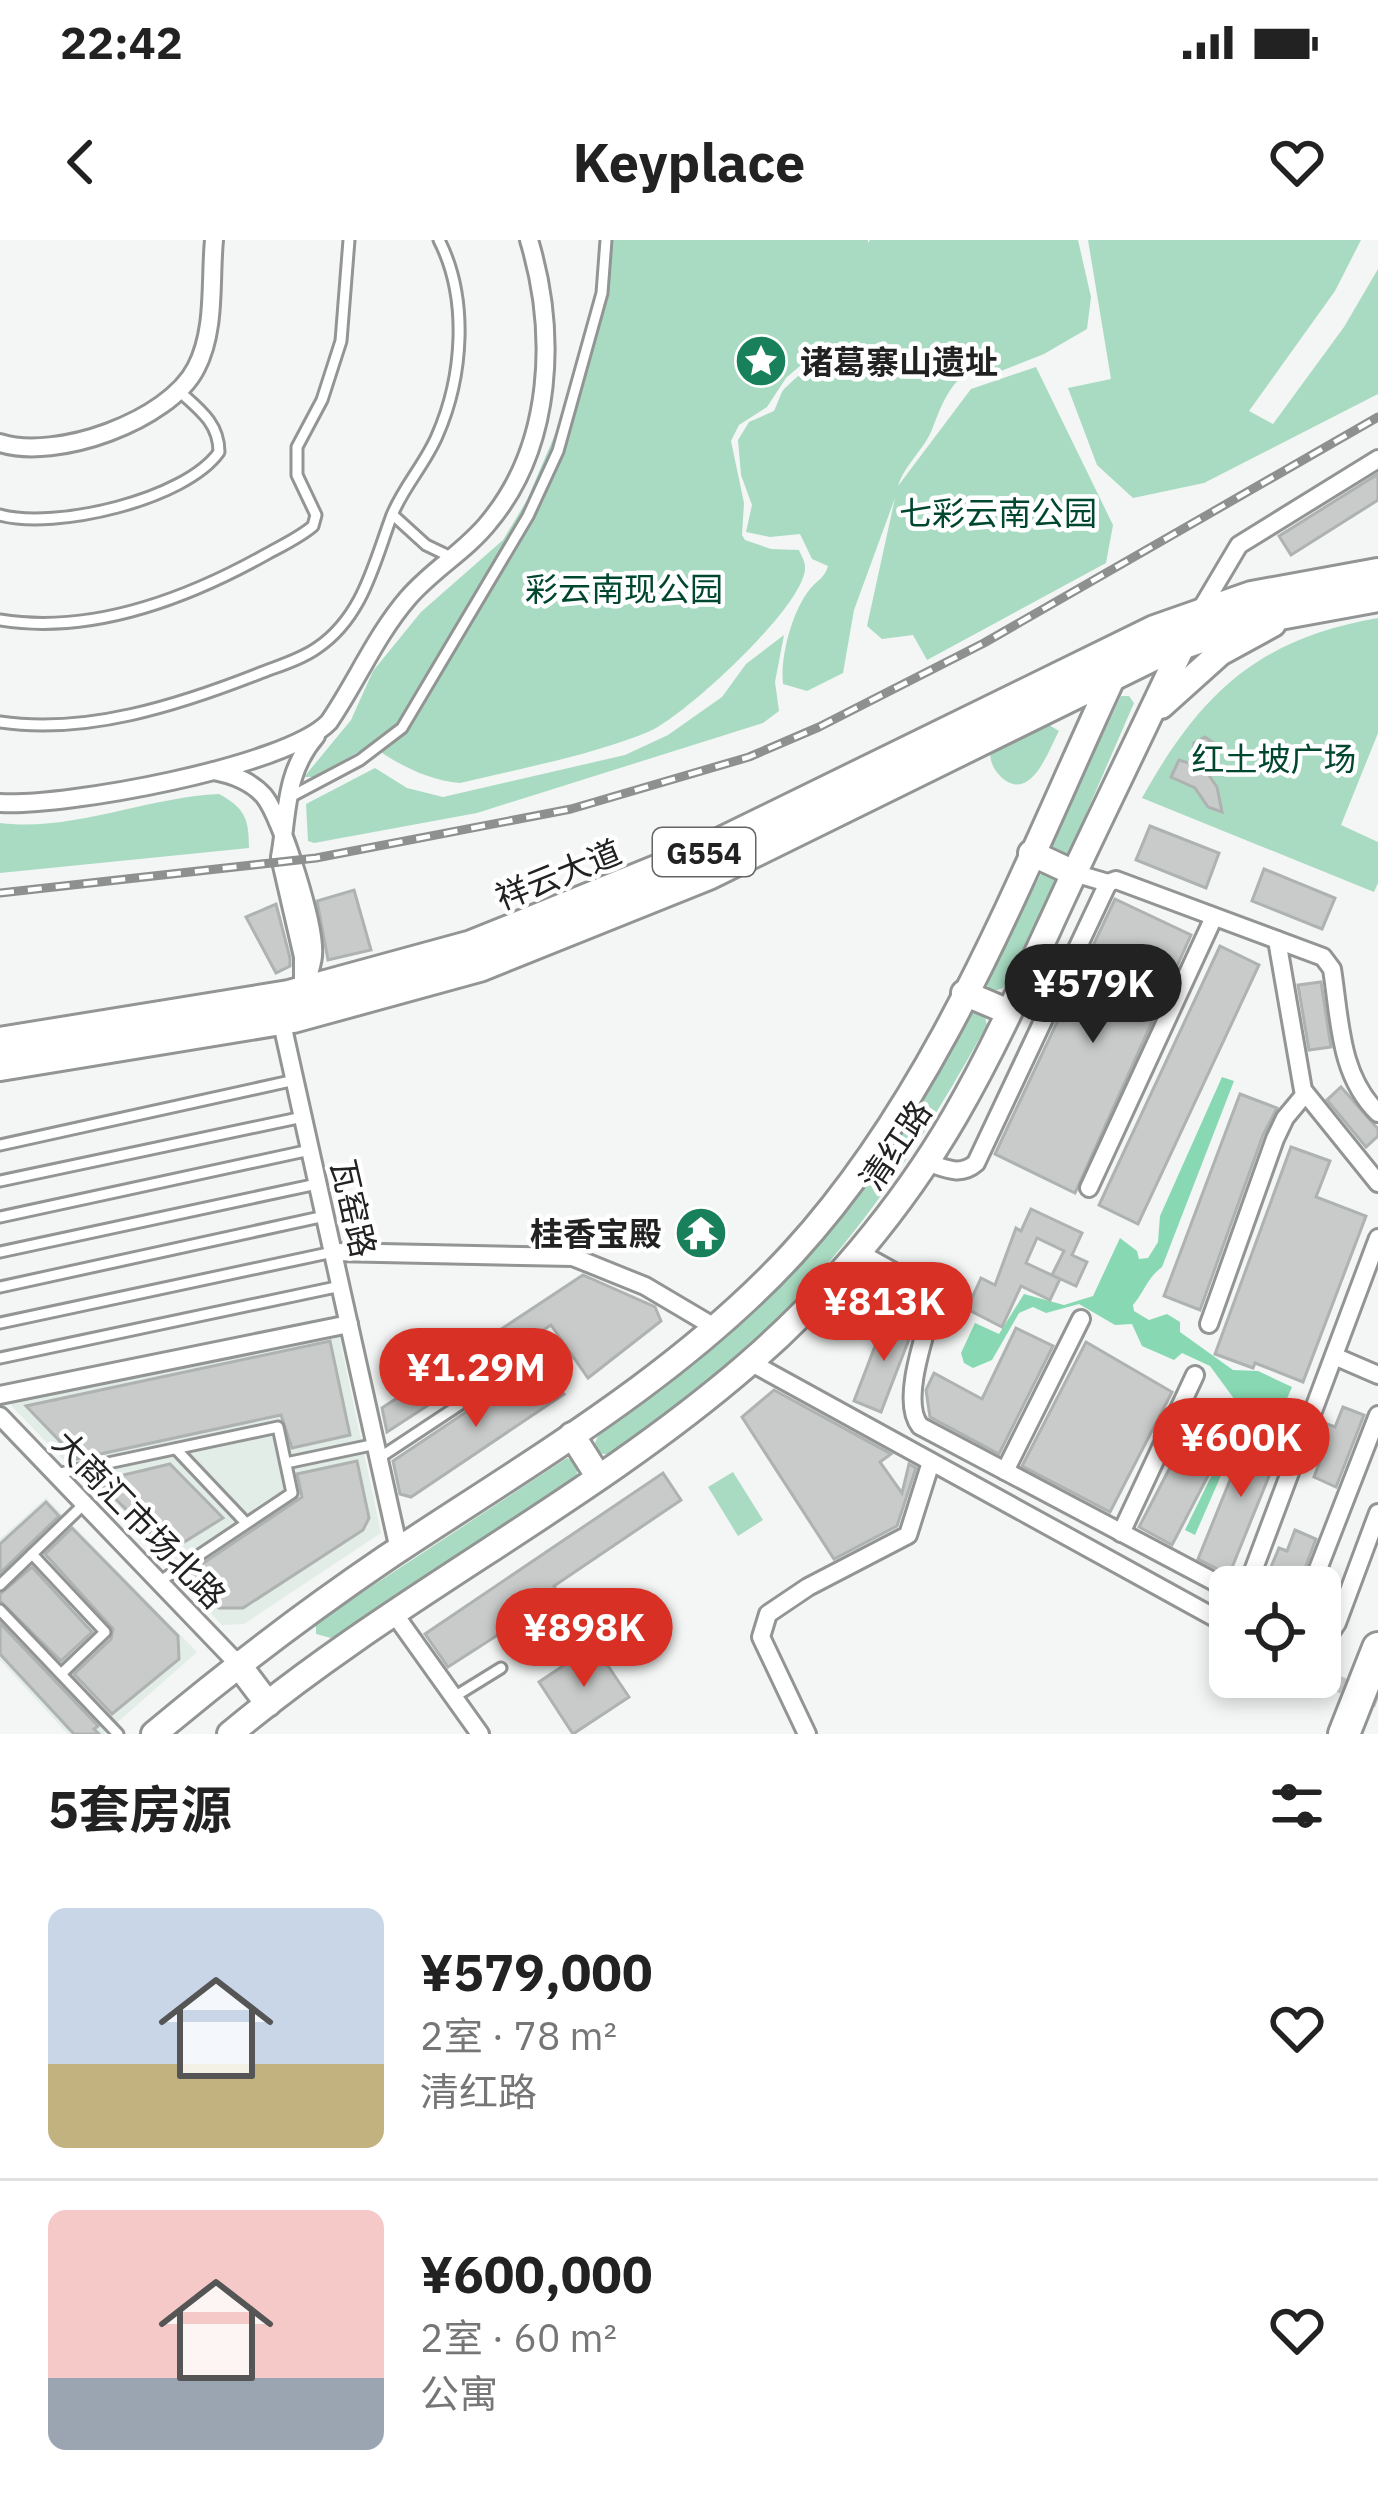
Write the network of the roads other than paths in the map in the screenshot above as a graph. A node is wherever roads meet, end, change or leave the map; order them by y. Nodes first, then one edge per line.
1 (214, 240) edge
2 (349, 240) edge
3 (440, 240) edge
4 (529, 240) edge
5 (606, 240) edge
6 (179, 391) junction
7 (0, 443) edge
8 (1378, 459) edge
9 (0, 515) edge
10 (393, 515) junction
11 (452, 558) junction
12 (1378, 574) edge
13 (1378, 596) edge
14 (1334, 601) junction
15 (0, 620) edge
16 (1191, 628) junction
17 (1129, 642) junction
18 (1115, 672) junction
19 (0, 722) edge
20 (321, 730) junction
21 (1142, 732) junction
22 (208, 770) junction
23 (286, 800) junction
24 (0, 803) edge
25 (283, 842) junction
26 (1031, 853) junction
27 (1074, 873) junction
28 (1108, 883) junction
29 (1214, 917) junction
30 (1277, 940) junction
31 (303, 993) junction
32 (964, 993) junction
33 (1009, 1012) junction
34 (281, 1019) junction
35 (0, 1043) edge
36 (0, 1065) edge
37 (295, 1080) junction
38 (1306, 1094) junction
39 (1378, 1113) edge
40 (303, 1117) junction
41 (0, 1145) edge
42 (310, 1150) junction
43 (926, 1162) junction
44 (0, 1181) edge
45 (318, 1184) junction
46 (1378, 1184) edge
47 (1089, 1188) dead end
48 (325, 1216) junction
49 (0, 1217) edge
50 (1378, 1238) edge
51 (0, 1252) edge
52 (333, 1252) junction
53 (858, 1252) junction
54 (340, 1286) junction
55 (0, 1287) edge
56 (1081, 1318) dead end
57 (0, 1322) edge
58 (349, 1324) junction
59 (1209, 1324) dead end
60 (716, 1328) junction
61 (547, 1347) dead end
62 (1334, 1356) junction
63 (0, 1358) edge
64 (750, 1362) junction
65 (1196, 1375) dead end
66 (1378, 1375) edge
67 (0, 1395) edge
68 (1378, 1415) edge
69 (0, 1416) edge
70 (572, 1435) junction
71 (176, 1449) junction
72 (377, 1451) junction
73 (931, 1462) junction
74 (286, 1463) junction
75 (1005, 1471) junction
76 (56, 1474) junction
77 (598, 1476) junction
78 (84, 1504) junction
79 (1378, 1513) edge
80 (246, 1523) junction
81 (1121, 1533) junction
82 (399, 1550) junction
83 (32, 1554) junction
84 (1254, 1566) edge
85 (1319, 1566) edge
86 (1209, 1579) edge
87 (159, 1582) junction
88 (0, 1585) edge
89 (0, 1610) edge
90 (1341, 1611) edge
91 (393, 1612) junction
92 (1209, 1614) edge
93 (1378, 1648) edge
94 (237, 1663) junction
95 (501, 1668) dead end
96 (61, 1674) junction
97 (454, 1697) junction
98 (268, 1704) junction
99 (118, 1734) edge
100 (154, 1734) edge
101 (230, 1734) edge
102 (481, 1734) edge
103 (807, 1734) edge
104 (1344, 1734) edge

1 - 6 street
2 - 15 lane
3 - 10 lane
4 - 11 street
5 - 23 lane
6 - 7 street
6 - 9 lane
8 - 16 street
10 - 11 lane
10 - 19 lane
11 - 20 street
12 - 16 highway, 祥云大道 / G554
13 - 14 highway, 祥云大道 / G554
14 - 16 highway, 祥云大道 / G554
14 - 21 main road
16 - 17 highway, 祥云大道 / G554
16 - 18 highway, 祥云大道 / G554
16 - 21 main road, 清红路
17 - 18 main road, 清红路
17 - 31 highway, 祥云大道 / G554
18 - 26 main road, 清红路
18 - 34 highway, 祥云大道 / G554
20 - 22 street
20 - 23 street
21 - 27 main road, 清红路
22 - 24 street
22 - 25 street
23 - 25 street
25 - 31 street
26 - 27 main road
26 - 32 main road, 清红路
27 - 28 street
27 - 33 main road, 清红路
28 - 29 street
28 - 43 street
29 - 30 street
29 - 47 street
30 - 38 street
30 - 39 street
31 - 34 highway
31 - 35 highway, 祥云大道 / G554
32 - 33 main road
32 - 60 main road, 清红路
33 - 43 main road, 清红路
34 - 36 highway, 祥云大道 / G554
34 - 37 street, 瓦窑路
37 - 40 street, 瓦窑路
37 - 41 lane
38 - 46 street
38 - 59 street
40 - 42 street, 瓦窑路
40 - 44 lane
42 - 45 street, 瓦窑路
42 - 49 lane
43 - 53 main road, 清红路
45 - 48 street, 瓦窑路
45 - 51 lane
48 - 52 street, 瓦窑路
48 - 55 lane
50 - 62 street
52 - 54 street, 瓦窑路
52 - 57 lane
52 - 60 street
53 - 64 main road, 清红路
53 - 75 street
54 - 58 street, 瓦窑路
54 - 63 lane
56 - 75 street
58 - 67 street
58 - 72 street, 瓦窑路
60 - 70 main road, 清红路
61 - 72 lane
62 - 66 street
62 - 84 street
64 - 73 street
64 - 77 main road, 清红路
65 - 81 street
68 - 85 street
69 - 76 street, 大商汇市场北路
70 - 77 main road
70 - 82 main road, 清红路
71 - 74 lane
71 - 76 lane
71 - 80 lane
72 - 74 lane
72 - 82 street, 瓦窑路
73 - 92 street
73 - 103 street
74 - 80 lane
75 - 81 street
76 - 78 street, 大商汇市场北路
77 - 91 main road, 清红路
78 - 83 lane
78 - 87 street, 大商汇市场北路
79 - 90 street
80 - 87 lane
81 - 86 street
82 - 94 main road, 清红路
83 - 88 lane
83 - 96 lane
87 - 94 street, 大商汇市场北路
89 - 96 lane
91 - 97 street
91 - 98 main road, 清红路
93 - 104 highway
94 - 98 main road
94 - 100 main road, 清红路
95 - 97 lane
96 - 99 lane
97 - 102 street
98 - 101 main road, 清红路

